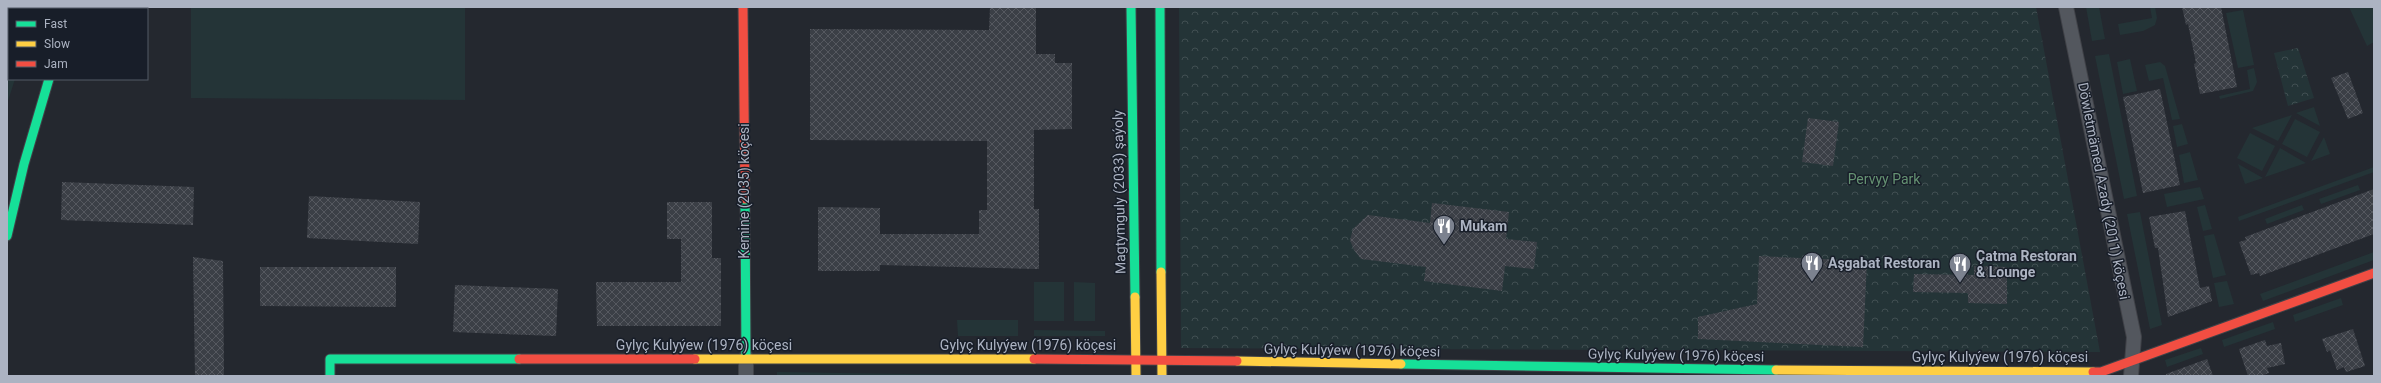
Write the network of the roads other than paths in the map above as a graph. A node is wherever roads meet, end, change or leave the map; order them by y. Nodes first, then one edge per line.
1 (743, 7) edge
2 (1131, 7) edge
3 (1160, 7) edge
4 (2066, 7) edge
5 (49, 80) edge
6 (7, 236) edge
7 (2374, 273) edge
8 (746, 358) junction
9 (1135, 359) junction
10 (2132, 360) junction
11 (1162, 361) junction
12 (1639, 372) edge
13 (330, 376) edge
14 (746, 376) edge
15 (1136, 376) edge
16 (1162, 376) edge
17 (2131, 376) edge

1 - 8 main road, Kemine (2035) köçesi
2 - 9 main road, Magtymguly (2033) şaýoly
3 - 11 main road
4 - 10 street, Döwletmämed Azady (2011) köçesi
5 - 6 main road
7 - 10 main road, Gylyç Kulyýew (1976) köçesi
8 - 9 main road, Gylyç Kulyýew (1976) köçesi
8 - 13 main road, Gylyç Kulyýew (1976) köçesi
8 - 14 street, Kemine (2035) köçesi
9 - 11 main road, Gylyç Kulyýew (1976) köçesi
9 - 15 main road, Magtymguly (2033) şaýoly
10 - 12 main road, Gylyç Kulyýew (1976) köçesi
10 - 17 street, Döwletmämed Azady (2011) köçesi
11 - 12 main road, Gylyç Kulyýew (1976) köçesi
11 - 16 main road

